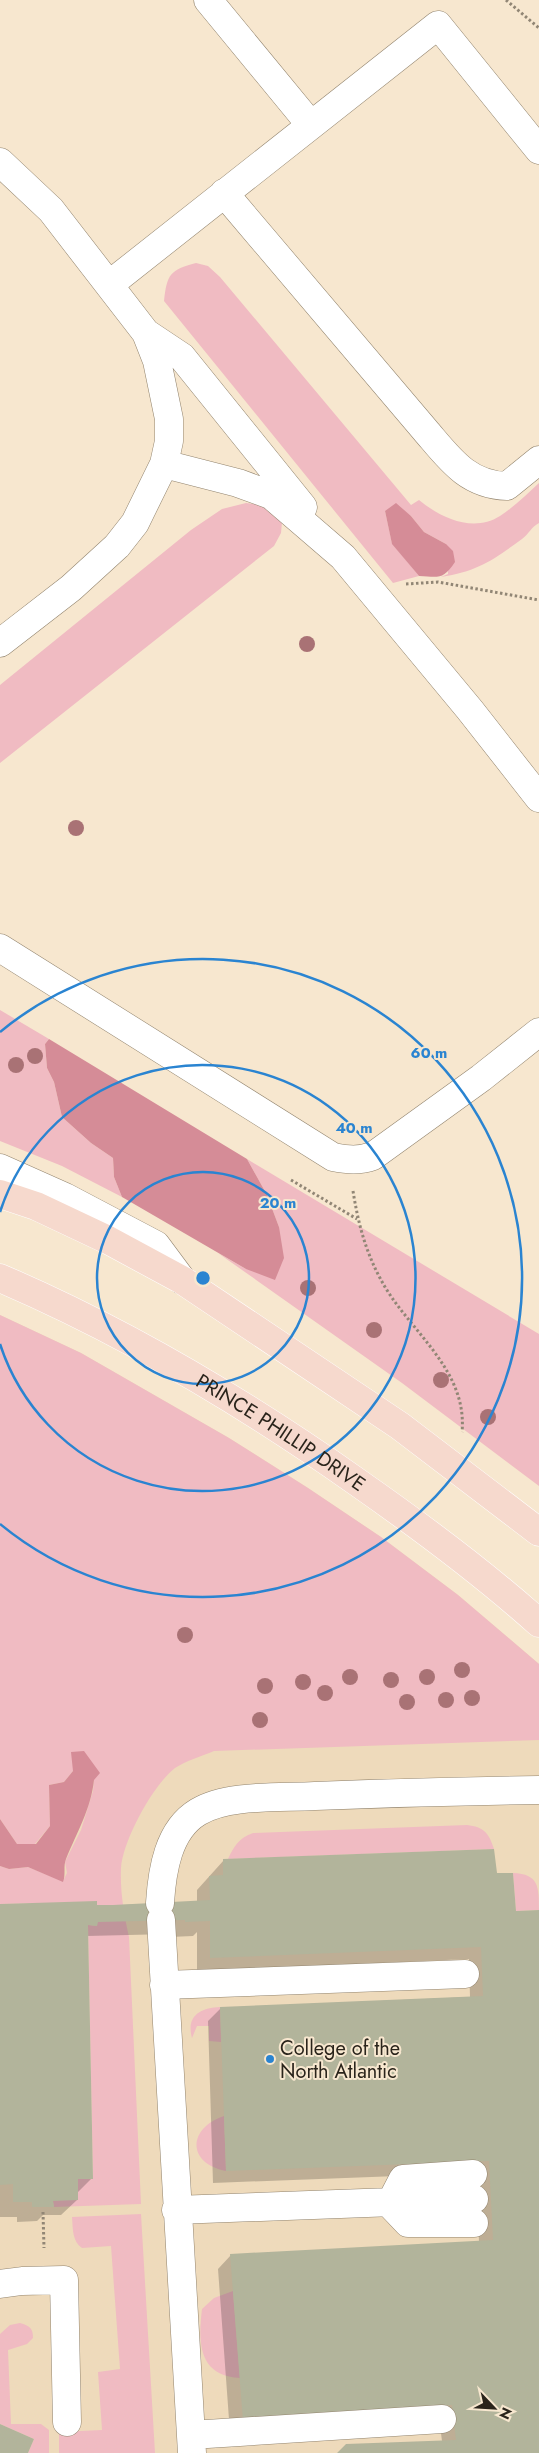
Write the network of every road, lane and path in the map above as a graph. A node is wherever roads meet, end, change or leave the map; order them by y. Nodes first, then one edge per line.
1 (208, 0) edge
2 (506, 0) edge
3 (539, 28) edge
4 (310, 124) junction
5 (539, 150) edge
6 (0, 162) edge
7 (224, 193) junction
8 (110, 284) junction
9 (146, 333) junction
10 (539, 460) edge
11 (164, 464) junction
12 (316, 535) junction
13 (375, 597) junction
14 (539, 600) edge
15 (0, 643) edge
16 (539, 798) edge
17 (0, 948) edge
18 (539, 1032) edge
19 (347, 1160) junction
20 (0, 1168) edge
21 (291, 1180) dead end
22 (0, 1194) edge
23 (358, 1220) junction
24 (0, 1278) edge
25 (182, 1280) junction
26 (461, 1440) dead end
27 (539, 1532) edge
28 (539, 1623) edge
29 (539, 1790) edge
30 (465, 1974) dead end
31 (164, 1985) junction
32 (474, 2199) dead end
33 (176, 2210) junction
34 (0, 2284) edge
35 (442, 2420) dead end
36 (67, 2422) dead end
37 (192, 2444) edge

1 - 4 lane
2 - 3 path
4 - 5 lane
4 - 7 lane
6 - 8 lane
7 - 8 lane
7 - 10 lane
8 - 9 lane
9 - 11 lane
9 - 12 lane
11 - 12 lane
11 - 15 lane
12 - 13 lane
13 - 14 path
13 - 16 lane
17 - 19 lane
18 - 19 lane
19 - 23 path
20 - 25 lane
21 - 23 path
22 - 25 main road
23 - 26 path
24 - 28 main road, PRINCE PHILLIP DRIVE
25 - 27 main road
29 - 31 lane
30 - 31 lane
31 - 33 lane
32 - 33 lane
33 - 37 lane
34 - 36 lane
35 - 37 lane

